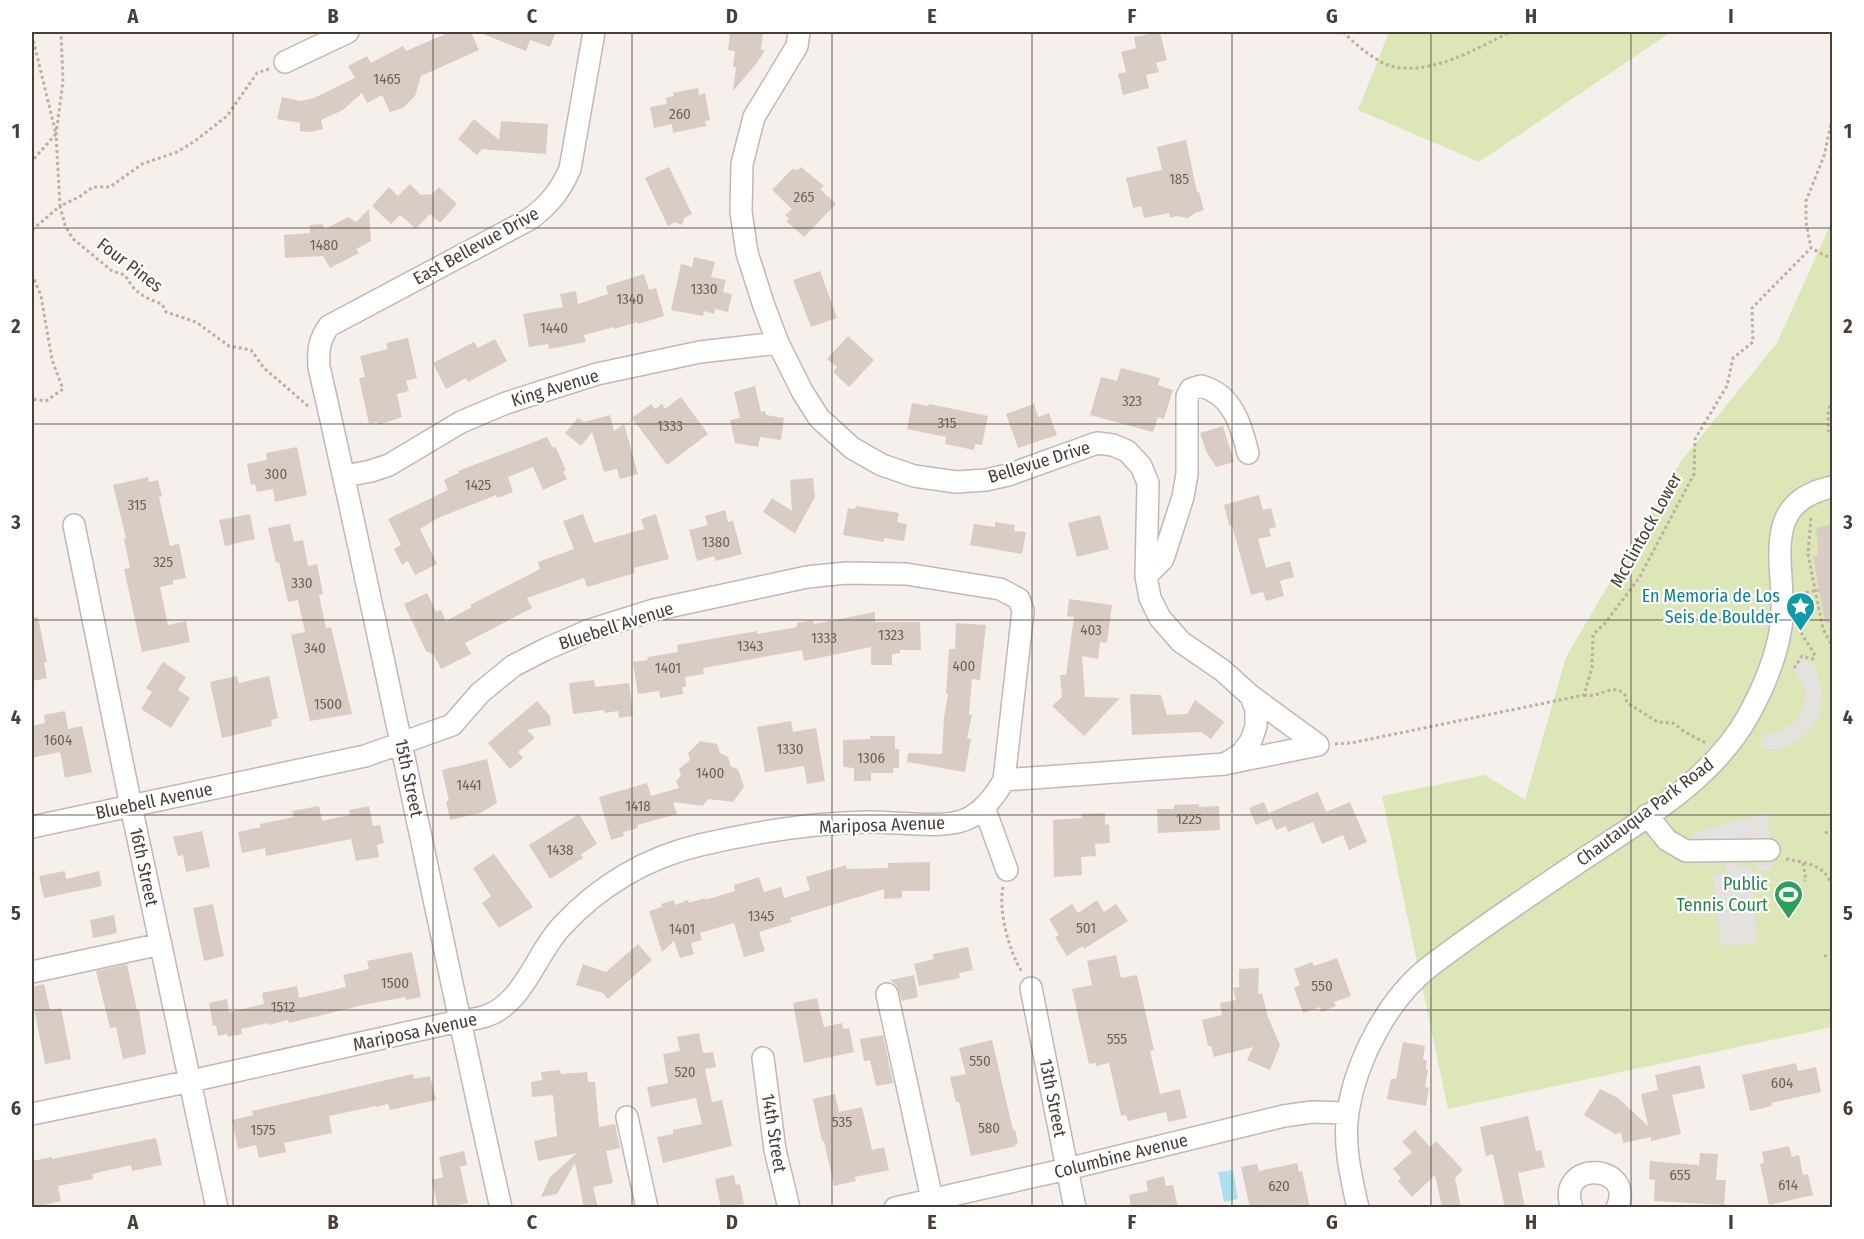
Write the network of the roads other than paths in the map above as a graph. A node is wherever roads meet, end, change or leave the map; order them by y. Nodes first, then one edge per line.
1 (348, 32) edge
2 (594, 32) edge
3 (799, 32) edge
4 (285, 62) road end
5 (778, 343) junction
6 (318, 348) joint
7 (1248, 453) dead end
8 (345, 476) junction
9 (1833, 487) edge
10 (74, 525) dead end
11 (1146, 576) junction
12 (1251, 696) junction
13 (402, 745) junction
14 (1225, 764) junction
15 (1004, 780) junction
16 (131, 806) junction
17 (984, 807) junction
18 (1647, 815) junction
19 (32, 827) edge
20 (1775, 854) road end
21 (1007, 870) road end
22 (161, 944) junction
23 (32, 972) edge
24 (1031, 988) road end
25 (887, 994) dead end
26 (459, 1021) junction
27 (763, 1058) dead end
28 (191, 1081) junction
29 (1348, 1113) junction
30 (32, 1114) edge
31 (627, 1117) dead end
32 (1067, 1169) junction
33 (933, 1203) edge
34 (217, 1208) edge
35 (501, 1208) edge
36 (647, 1208) edge
37 (789, 1208) edge
38 (895, 1208) edge
39 (1075, 1208) edge
40 (1358, 1208) edge
41 (1572, 1208) edge
42 (1617, 1208) edge

1 - 4 street
2 - 6 street, East Bellevue Drive
3 - 5 street, Bellevue Drive
5 - 8 street, King Avenue
5 - 11 street, Bellevue Drive
6 - 8 street, 15th Street
7 - 11 street
8 - 13 street, 15th Street
9 - 18 street, Chautauqua Park Road
10 - 16 street, 16th Street
11 - 12 street, Bellevue Drive
12 - 14 street
12 - 14 street, Bellevue Drive
13 - 15 street, Bluebell Avenue
13 - 16 street, Bluebell Avenue
13 - 26 street, 15th Street
14 - 15 street
15 - 17 street, Mariposa Avenue
16 - 19 street, Bluebell Avenue
16 - 22 street, 16th Street
17 - 21 street
17 - 26 street, Mariposa Avenue
18 - 20 street
18 - 29 street, Chautauqua Park Road
22 - 23 street
22 - 28 street, 16th Street
24 - 32 street, 13th Street
25 - 33 street
26 - 28 street, Mariposa Avenue
26 - 35 street, 15th Street
27 - 37 street, 14th Street
28 - 30 street, Mariposa Avenue
28 - 34 street, 16th Street
29 - 32 street, Columbine Avenue
29 - 40 street, Chautauqua Park Road
31 - 36 street
32 - 33 street, Columbine Avenue
32 - 39 street, 13th Street
33 - 38 street, Columbine Avenue
41 - 42 street

